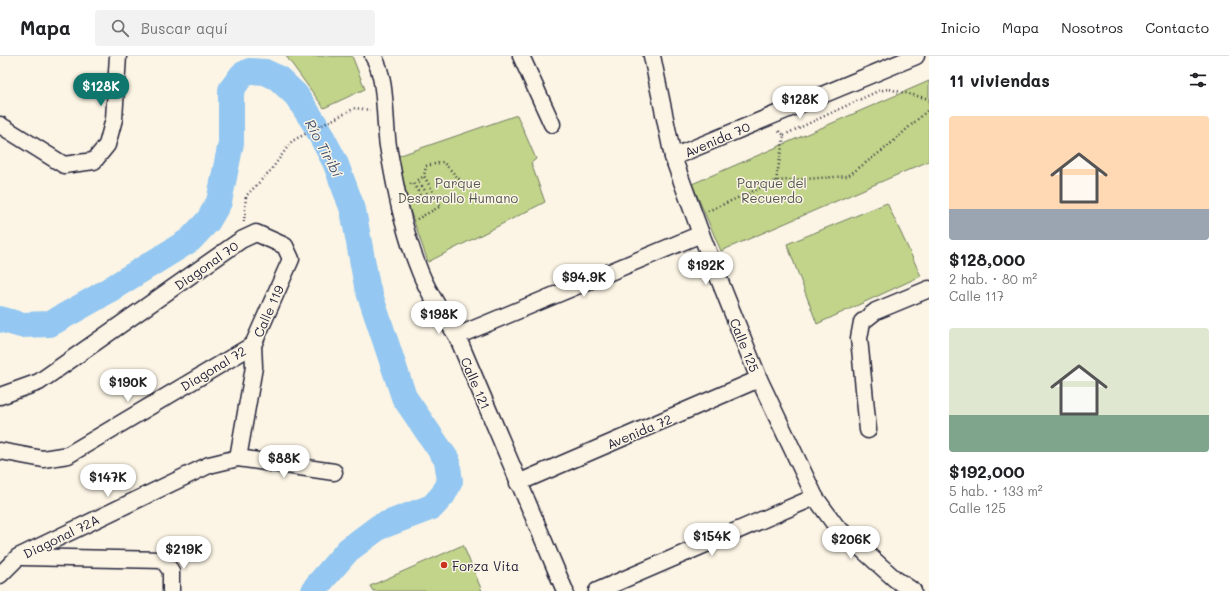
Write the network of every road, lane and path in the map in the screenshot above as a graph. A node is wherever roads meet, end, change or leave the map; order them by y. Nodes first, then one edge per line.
1 (118, 56) edge
2 (373, 56) edge
3 (521, 56) edge
4 (652, 56) edge
5 (916, 56) edge
6 (929, 99) edge
7 (355, 108) dead end
8 (929, 109) edge
9 (764, 120) junction
10 (552, 124) dead end
11 (0, 125) edge
12 (784, 135) junction
13 (673, 158) junction
14 (424, 176) junction
15 (776, 181) junction
16 (465, 185) dead end
17 (405, 187) dead end
18 (694, 217) junction
19 (414, 221) dead end
20 (256, 233) junction
21 (700, 234) junction
22 (929, 289) edge
23 (456, 336) junction
24 (253, 345) junction
25 (759, 379) junction
26 (0, 396) edge
27 (868, 430) dead end
28 (0, 450) edge
29 (238, 458) junction
30 (334, 472) dead end
31 (518, 483) junction
32 (815, 498) junction
33 (18, 557) junction
34 (0, 575) edge
35 (170, 591) edge
36 (564, 591) edge
37 (597, 591) edge
38 (913, 591) edge

1 - 11 street
2 - 23 street, Calle 121
3 - 10 street
4 - 13 street, Calle 125
5 - 9 street, Avenida 70
6 - 12 path
7 - 20 path
8 - 15 path
9 - 12 path
9 - 13 street, Avenida 70
12 - 15 path
13 - 18 street, Calle 125
14 - 16 path
14 - 17 path
14 - 19 path
15 - 18 path
18 - 21 street, Calle 125
20 - 24 street, Calle 119
20 - 26 street, Diagonal 70
21 - 23 street
21 - 25 street, Calle 125
22 - 27 street
23 - 31 street, Calle 121
24 - 28 street, Diagonal 72
24 - 29 street, Calle 119
25 - 31 street, Avenida 72
25 - 32 street, Calle 125
29 - 30 street
29 - 33 street, Diagonal 72A
31 - 36 street, Calle 121
32 - 37 street
32 - 38 street, Calle 125
33 - 34 street, Diagonal 72A
33 - 35 street

